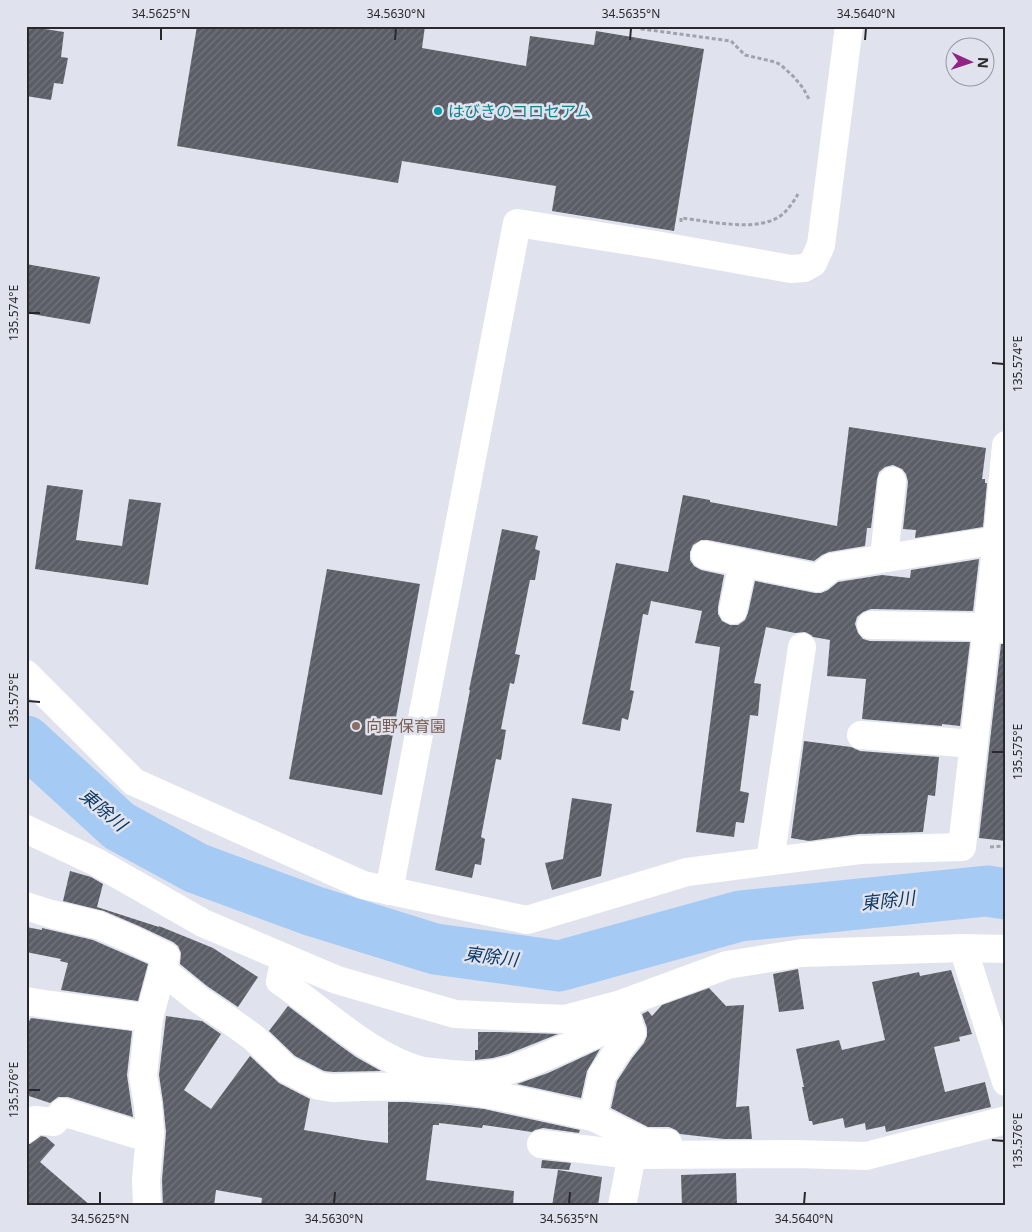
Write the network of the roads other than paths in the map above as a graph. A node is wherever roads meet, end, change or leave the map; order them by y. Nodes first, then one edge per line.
1 (850, 26) edge
2 (1006, 445) edge
3 (892, 481) dead end
4 (1004, 488) edge
5 (996, 540) junction
6 (705, 555) dead end
7 (884, 558) junction
8 (743, 563) junction
9 (733, 610) dead end
10 (871, 625) dead end
11 (996, 628) edge
12 (802, 647) dead end
13 (26, 674) edge
14 (861, 735) dead end
15 (974, 744) junction
16 (26, 829) edge
17 (770, 861) junction
18 (389, 891) junction
19 (26, 906) edge
20 (963, 948) junction
21 (1006, 949) edge
22 (285, 958) junction
23 (162, 970) junction
24 (26, 1001) edge
25 (624, 1012) junction
26 (149, 1018) junction
27 (1006, 1082) edge
28 (593, 1117) junction
29 (1006, 1120) edge
30 (26, 1129) edge
31 (150, 1132) junction
32 (668, 1143) dead end
33 (541, 1144) dead end
34 (632, 1156) junction
35 (147, 1206) edge
36 (622, 1206) edge

1 - 18 street
2 - 4 street
3 - 7 street
4 - 5 street
5 - 7 street
5 - 11 street
6 - 8 street
7 - 8 street
8 - 9 street
10 - 11 street
11 - 15 street
12 - 17 street
13 - 18 street
14 - 15 street
15 - 17 street
16 - 22 street
17 - 18 street
19 - 23 street
20 - 21 street
20 - 25 street
20 - 27 street
22 - 25 street
22 - 25 street
23 - 26 street
23 - 28 street
24 - 26 street
25 - 28 street
26 - 31 street
28 - 32 street
29 - 34 street
30 - 31 street
31 - 35 street
33 - 34 street
34 - 36 street

